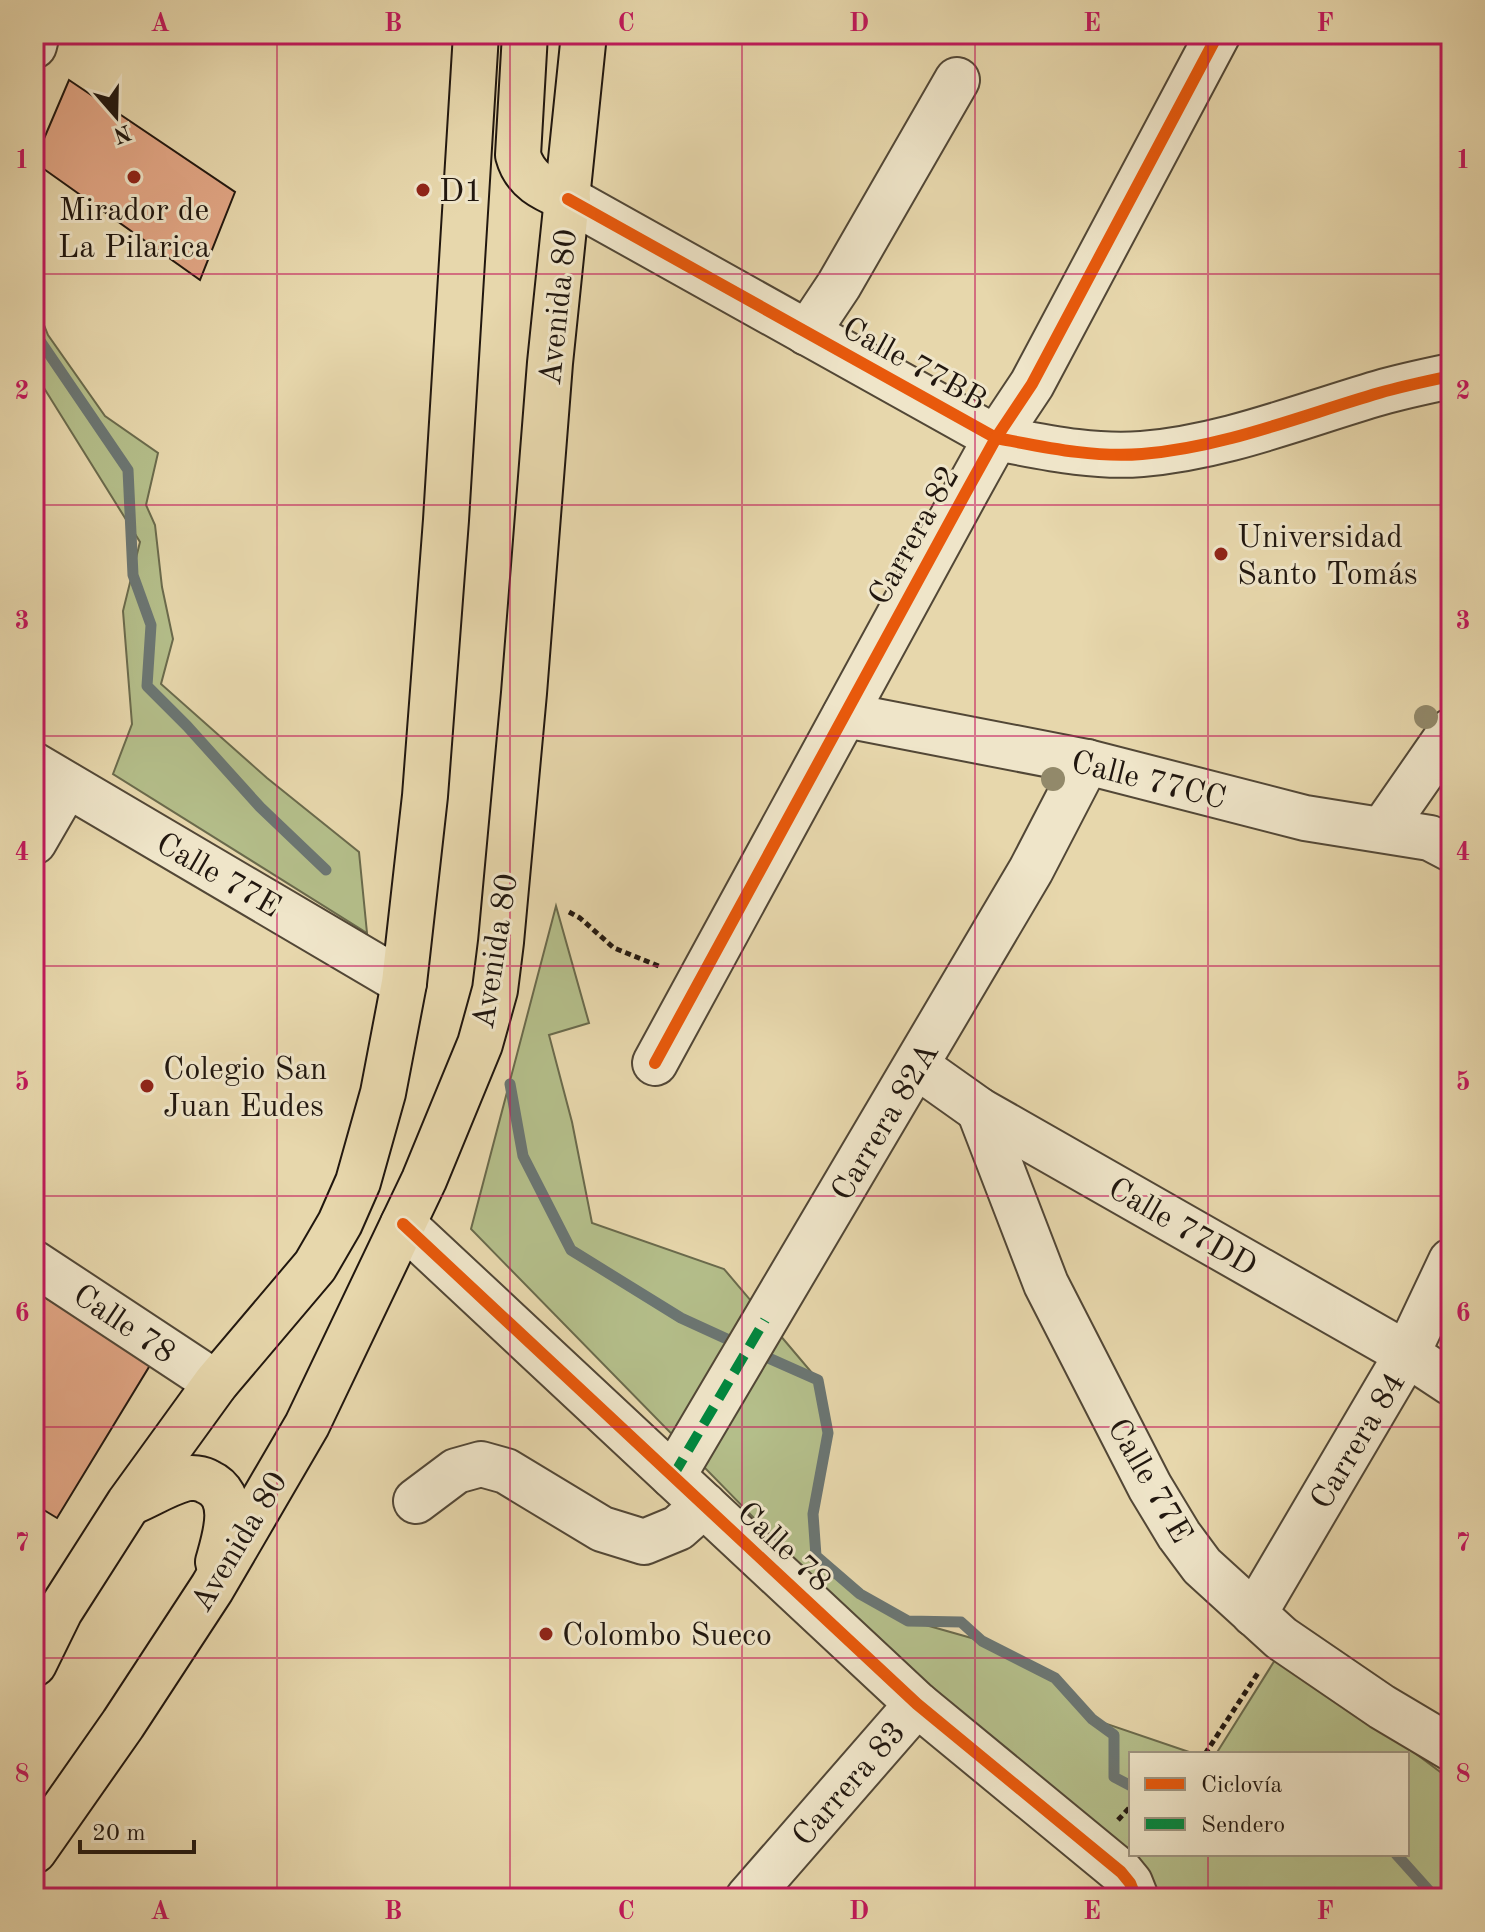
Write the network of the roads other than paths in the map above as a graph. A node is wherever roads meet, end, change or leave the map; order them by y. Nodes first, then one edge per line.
1 (37, 34) edge
2 (476, 34) edge
3 (525, 34) edge
4 (584, 34) edge
5 (1218, 34) edge
6 (34, 46) edge
7 (957, 80) dead end
8 (568, 199) junction
9 (807, 333) junction
10 (1451, 376) edge
11 (996, 438) junction
12 (845, 715) junction
13 (1451, 731) edge
14 (1087, 762) junction
15 (50, 775) edge
16 (1383, 829) junction
17 (34, 842) edge
18 (1451, 849) edge
19 (404, 983) junction
20 (655, 1063) dead end
21 (917, 1066) junction
22 (979, 1110) junction
23 (403, 1224) junction
24 (1451, 1261) edge
25 (34, 1263) edge
26 (1407, 1354) junction
27 (216, 1383) junction
28 (1451, 1383) edge
29 (688, 1490) junction
30 (416, 1501) dead end
31 (129, 1503) junction
32 (212, 1588) junction
33 (47, 1617) edge
34 (1267, 1626) junction
35 (34, 1664) edge
36 (917, 1704) junction
37 (1451, 1748) edge
38 (34, 1851) edge
39 (748, 1898) edge
40 (1136, 1898) edge

1 - 6 street
2 - 19 main road
3 - 8 main road
4 - 8 main road, Avenida 80
5 - 11 street, Carrera 82
7 - 9 street
8 - 9 street, Calle 77BB
8 - 23 main road, Avenida 80
9 - 11 street, Calle 77BB
10 - 11 street, Calle 77BB
11 - 12 street, Carrera 82
12 - 14 street, Calle 77CC
12 - 20 street, Carrera 82
13 - 16 street
14 - 16 street, Calle 77CC
14 - 21 street, Carrera 82A
15 - 17 street
15 - 19 street, Calle 77E
16 - 18 street, Calle 77CC
19 - 27 main road
21 - 22 street, Calle 77DD
21 - 29 street, Carrera 82A
22 - 26 street, Calle 77DD
22 - 34 street, Calle 77E
23 - 29 street, Calle 78
23 - 32 main road, Avenida 80
24 - 26 street, Carrera 84
25 - 27 street, Calle 78
26 - 28 street, Calle 77DD
26 - 34 street, Carrera 84
27 - 31 main road
29 - 30 street
29 - 36 street, Calle 78
31 - 32 main road
31 - 33 main road
32 - 38 main road, Avenida 80
33 - 35 main road
34 - 37 street, Calle 77E
36 - 39 street, Carrera 83
36 - 40 street, Calle 78

